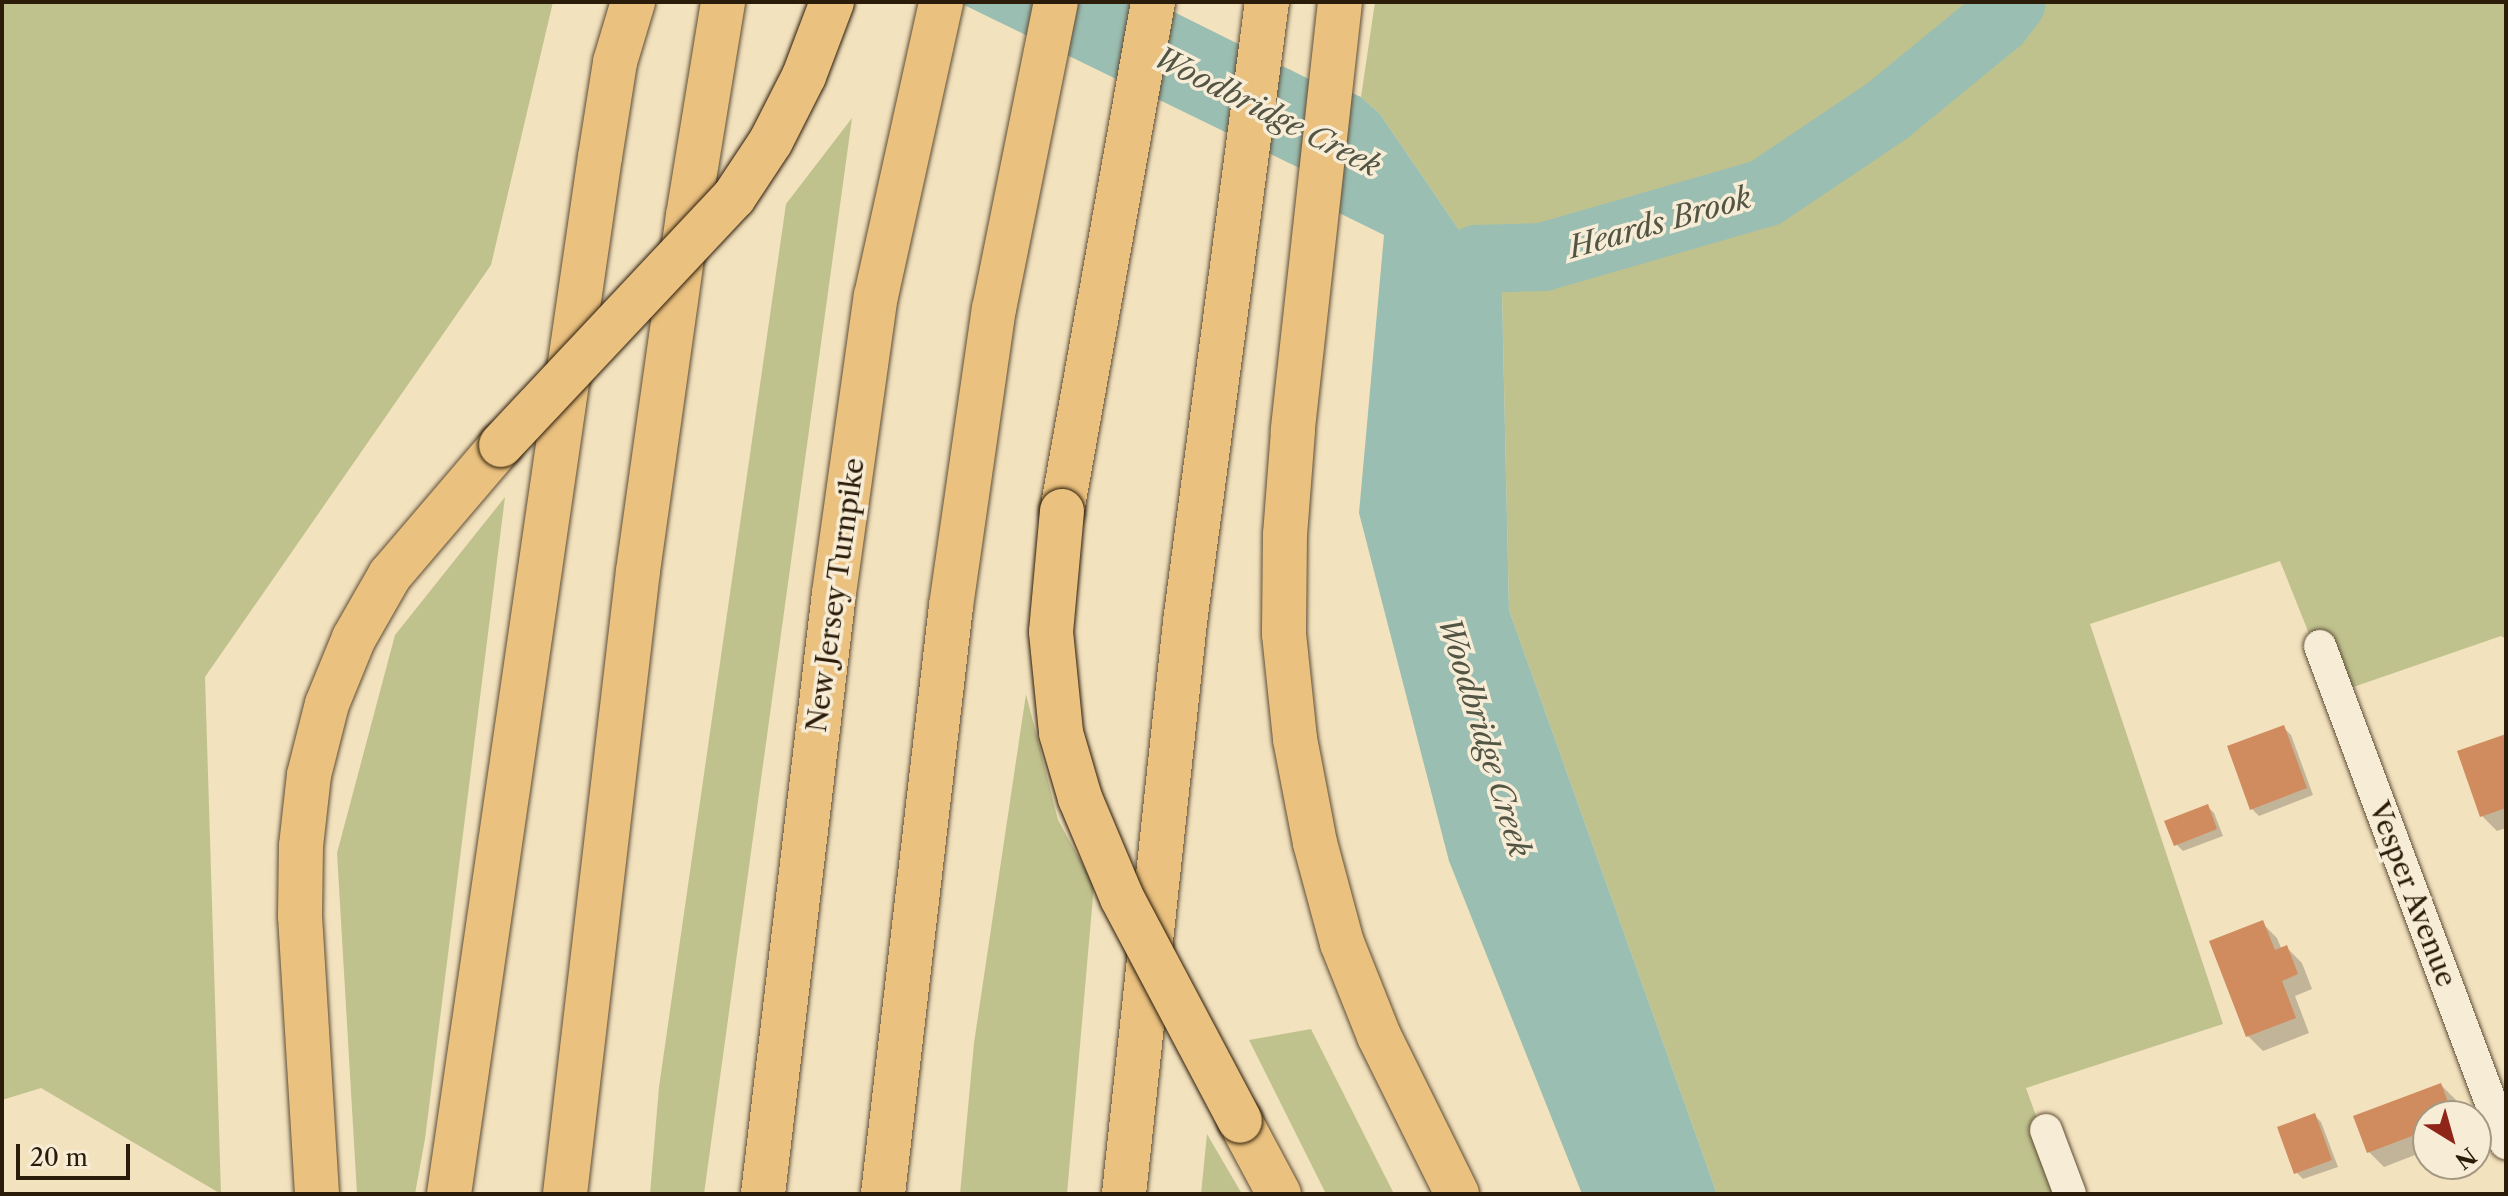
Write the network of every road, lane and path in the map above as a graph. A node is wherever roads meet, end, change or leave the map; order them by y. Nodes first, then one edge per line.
1 (633, 2) edge
2 (723, 2) edge
3 (832, 2) edge
4 (941, 2) edge
5 (1056, 2) edge
6 (1153, 2) edge
7 (1267, 2) edge
8 (1340, 2) edge
9 (2320, 646) dead end
10 (2046, 1130) dead end
11 (2506, 1143) edge
12 (317, 1194) edge
13 (449, 1194) edge
14 (565, 1194) edge
15 (763, 1194) edge
16 (883, 1194) edge
17 (1124, 1194) edge
18 (1279, 1194) edge
19 (1457, 1194) edge
20 (2070, 1194) edge

1 - 13 highway
2 - 14 highway
3 - 12 highway, bridge
4 - 15 highway, New Jersey Turnpike
5 - 16 highway
6 - 18 highway, bridge
7 - 17 highway
8 - 19 highway
9 - 11 street, Vesper Avenue
10 - 20 street

